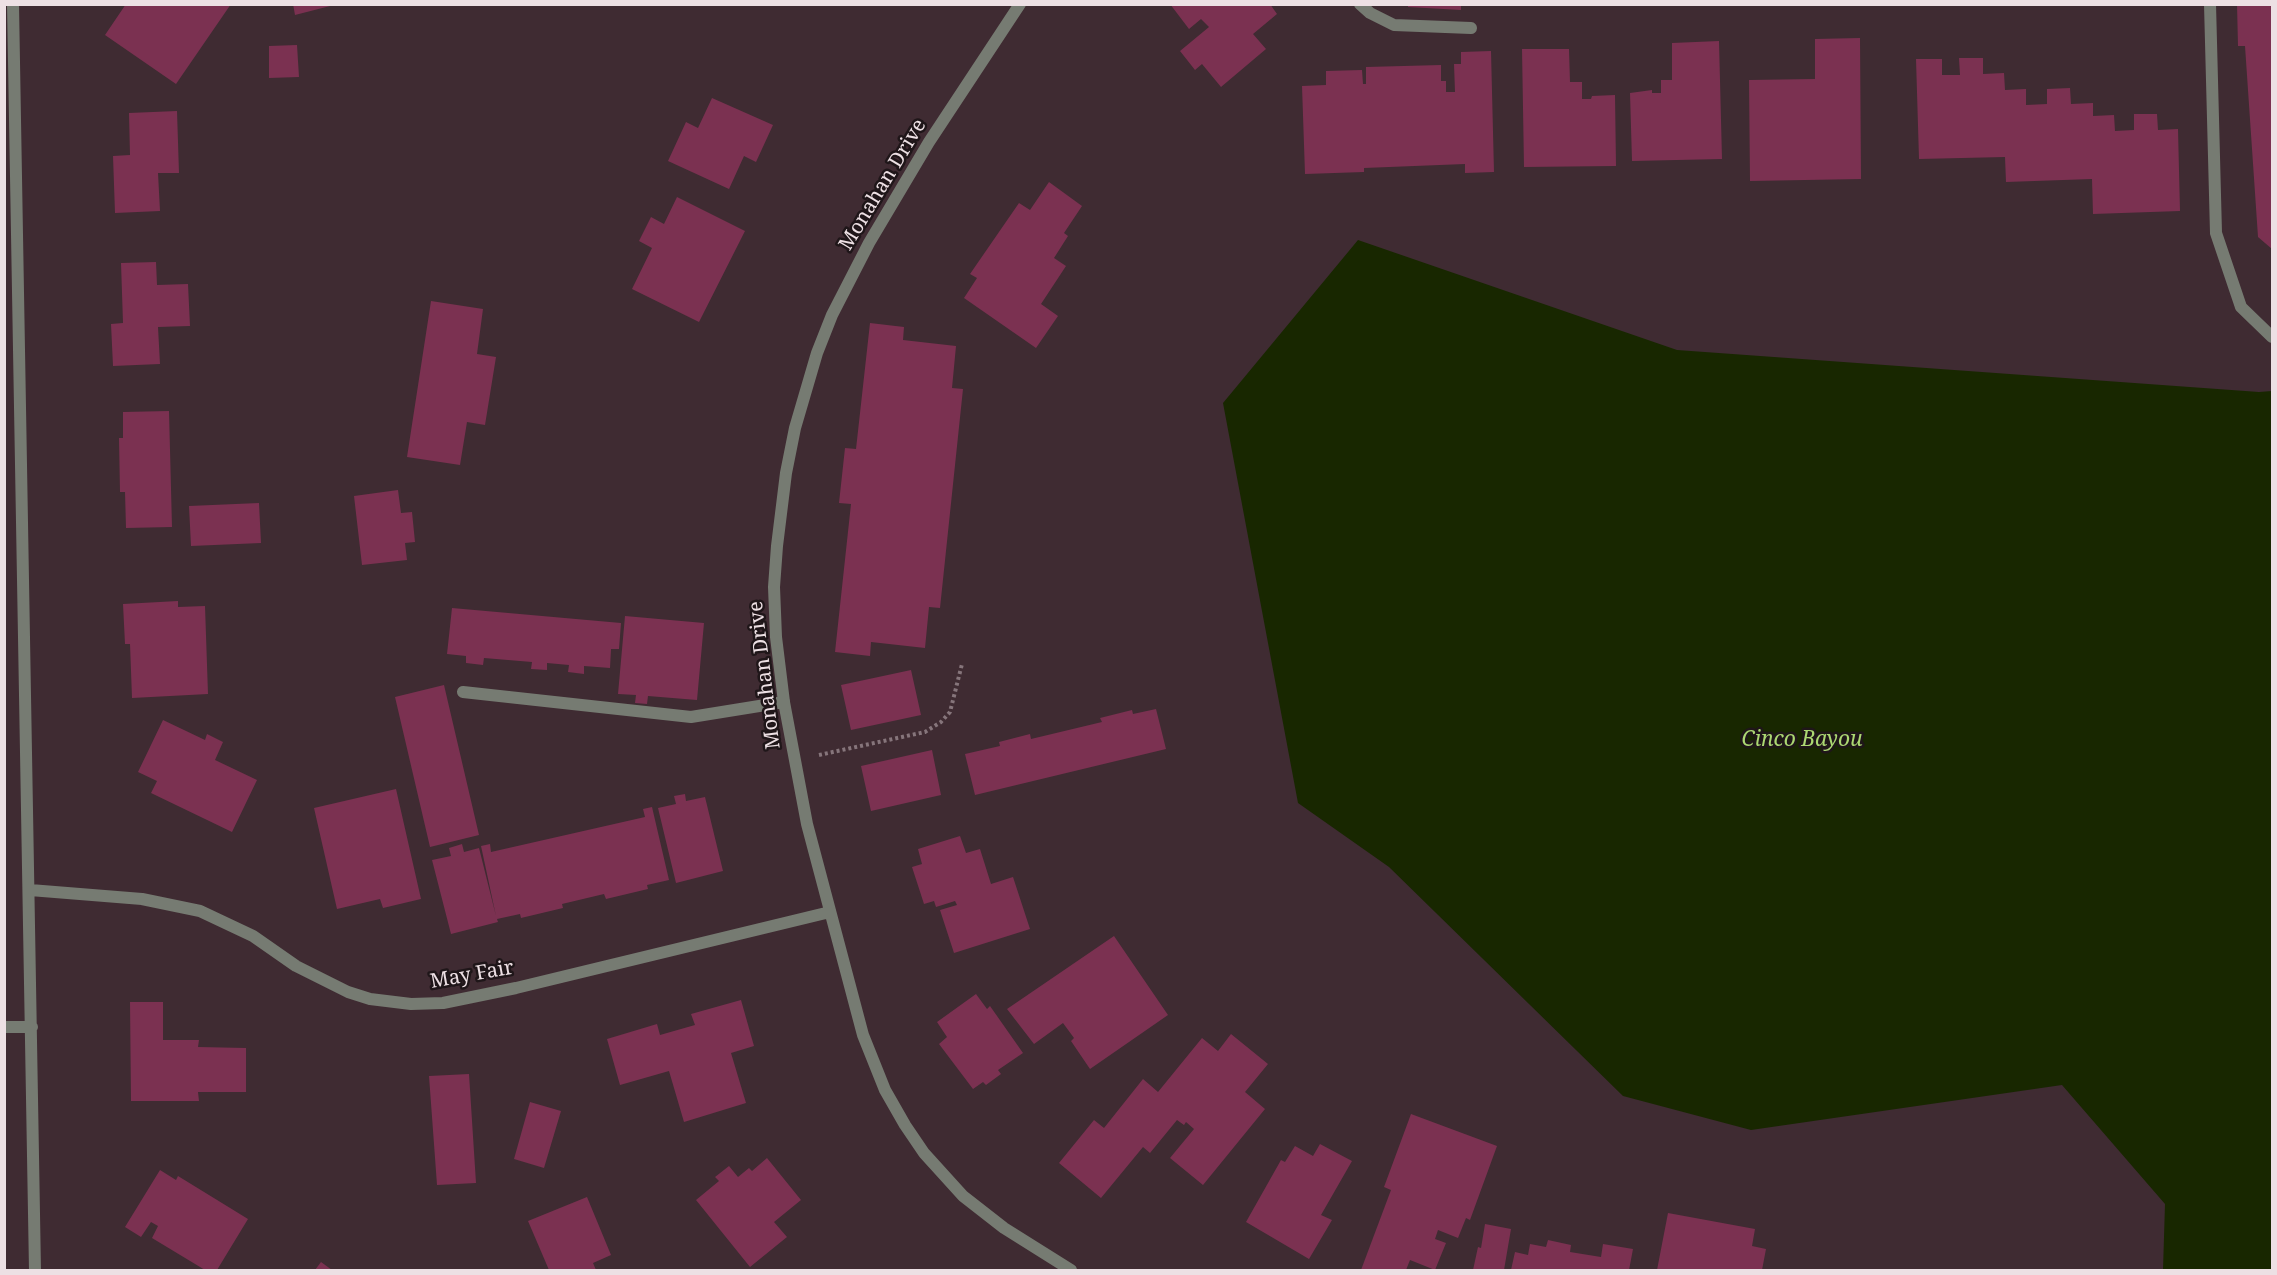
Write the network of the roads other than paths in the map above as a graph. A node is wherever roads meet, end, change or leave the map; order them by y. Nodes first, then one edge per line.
1 (13, 4) edge
2 (1020, 4) edge
3 (1360, 4) edge
4 (2210, 4) edge
5 (1471, 28) dead end
6 (2272, 337) edge
7 (463, 692) dead end
8 (784, 702) junction
9 (30, 890) junction
10 (830, 912) junction
11 (32, 1027) junction
12 (4, 1028) edge
13 (35, 1270) edge
14 (1071, 1270) edge

1 - 9 street
2 - 8 street, Monahan Drive
3 - 5 street
4 - 6 street
7 - 8 street
8 - 10 street, Monahan Drive
9 - 10 street, May Fair
9 - 11 street
10 - 14 street, Monahan Drive
11 - 12 street
11 - 13 street

